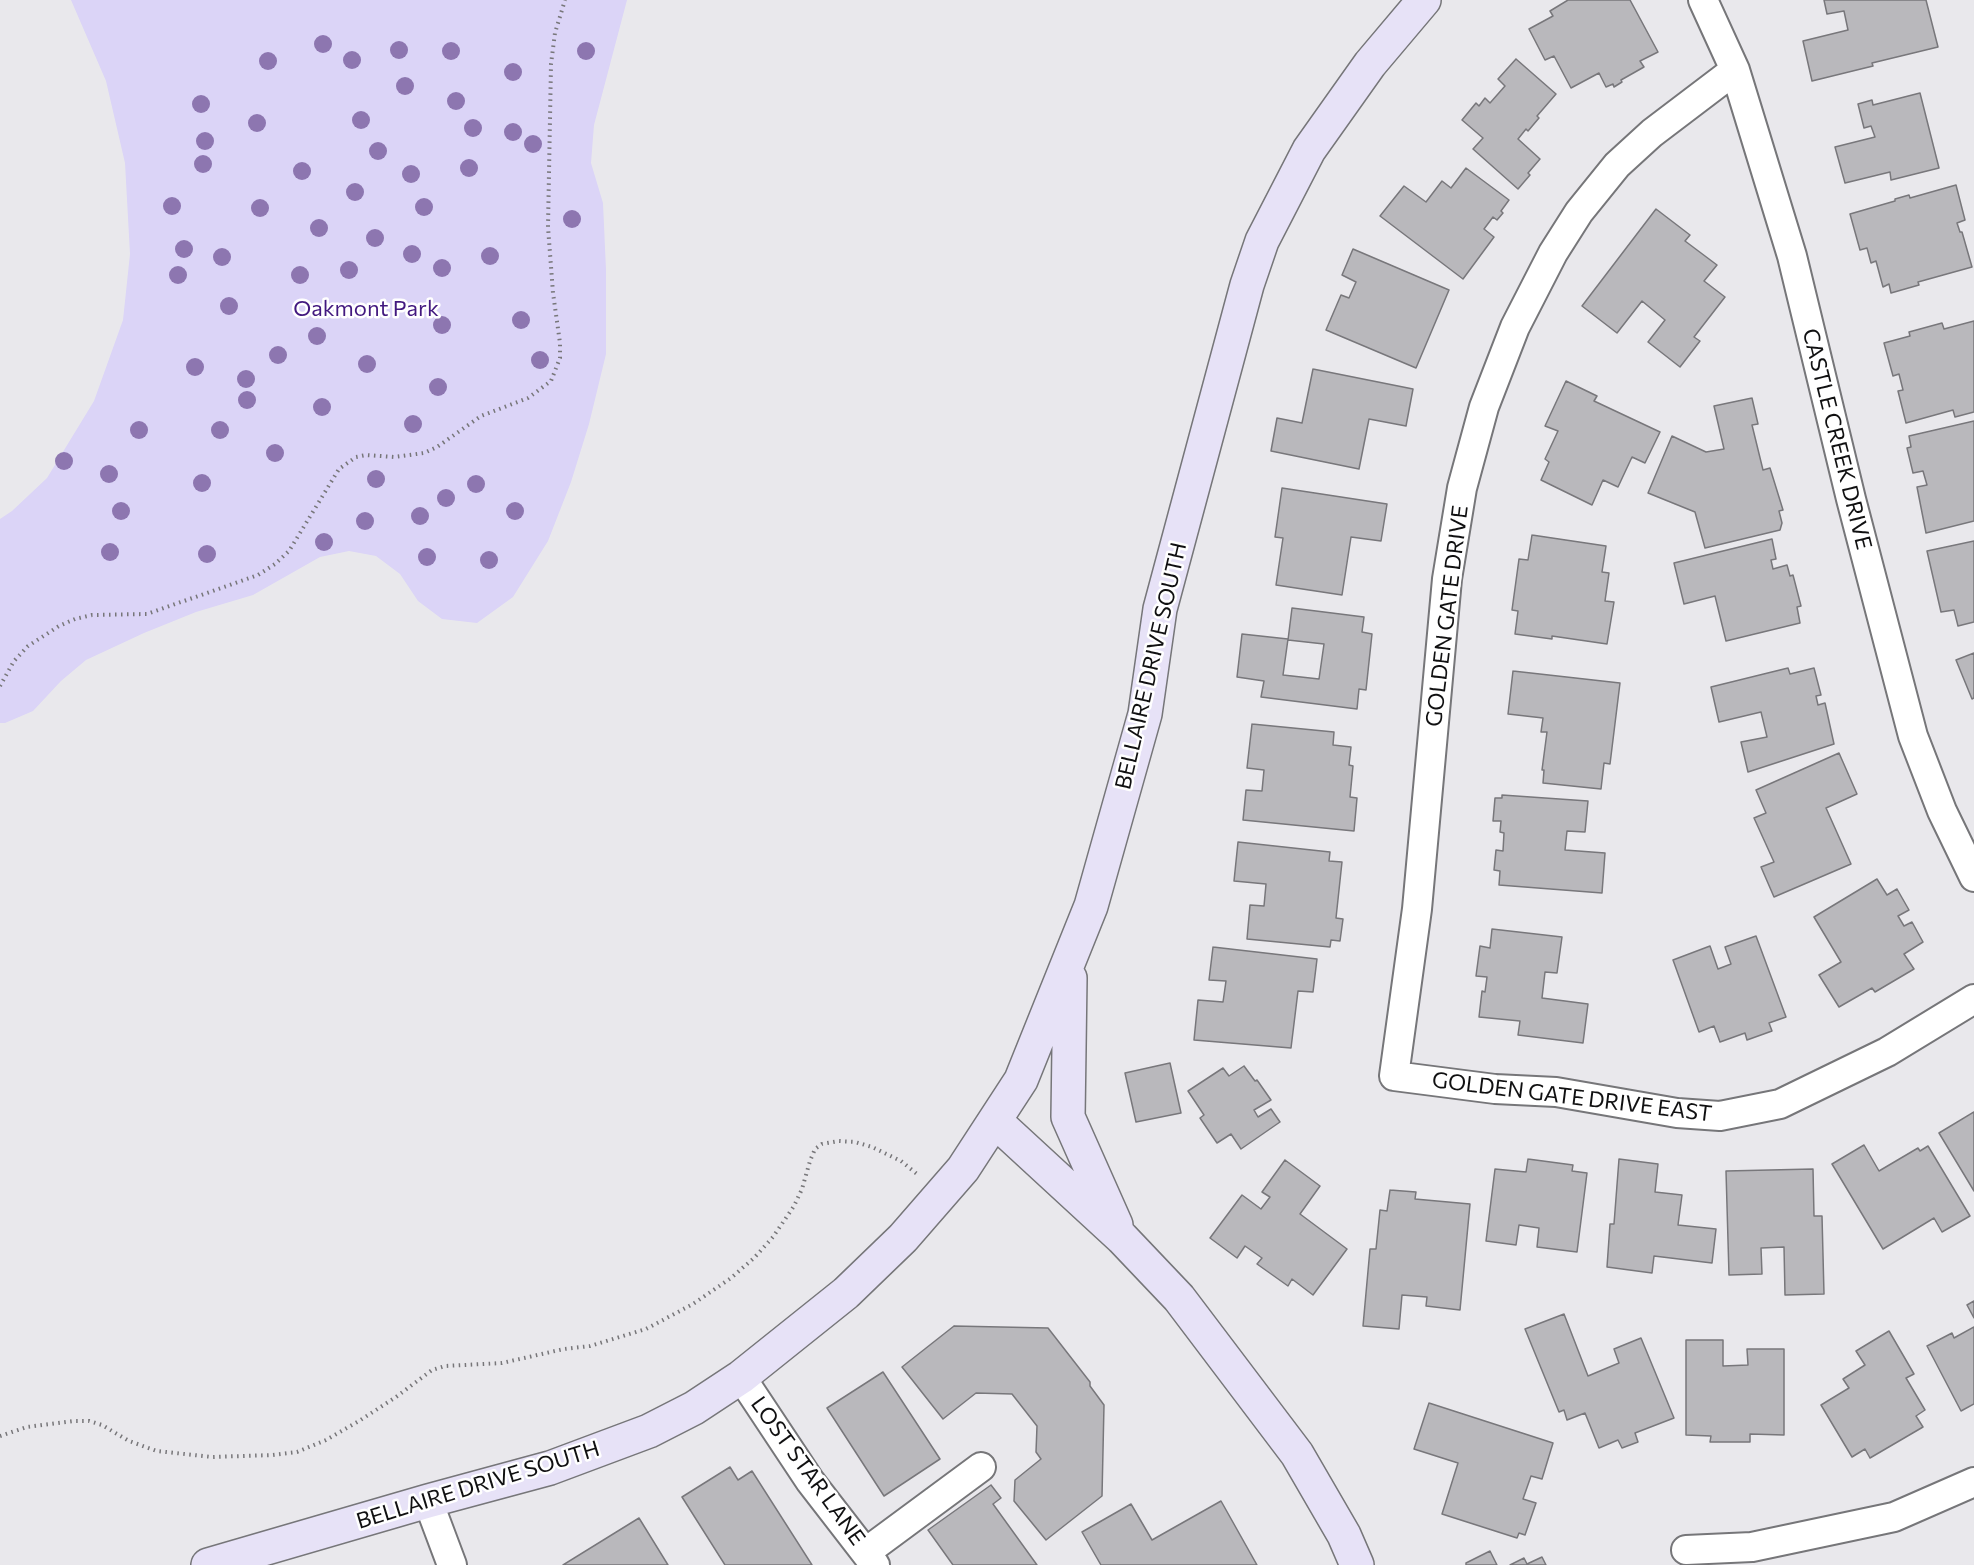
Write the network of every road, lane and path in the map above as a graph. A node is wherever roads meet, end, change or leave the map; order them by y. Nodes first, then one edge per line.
1 (565, 0) edge
2 (1424, 0) edge
3 (1703, 0) edge
4 (1735, 70) junction
5 (0, 686) edge
6 (1974, 877) edge
7 (1071, 957) junction
8 (1974, 999) edge
9 (1394, 1076) joint
10 (995, 1121) junction
11 (942, 1193) junction
12 (1122, 1238) junction
13 (741, 1377) junction
14 (0, 1436) edge
15 (981, 1467) dead end
16 (1974, 1482) edge
17 (428, 1500) junction
18 (1686, 1550) dead end
19 (870, 1559) edge
20 (208, 1565) edge
21 (452, 1565) edge
22 (1357, 1565) edge

1 - 5 path
2 - 7 street, BELLAIRE DRIVE SOUTH
3 - 4 street, CASTLE CREEK DRIVE
4 - 6 street, CASTLE CREEK DRIVE
4 - 9 street, GOLDEN GATE DRIVE
7 - 10 street, BELLAIRE DRIVE SOUTH
7 - 12 street
8 - 9 street, GOLDEN GATE DRIVE EAST
10 - 11 street, BELLAIRE DRIVE SOUTH
10 - 12 street
11 - 13 street, BELLAIRE DRIVE SOUTH
11 - 14 path
12 - 22 street
13 - 17 street, BELLAIRE DRIVE SOUTH
13 - 19 street, LOST STAR LANE
15 - 19 street
16 - 18 street
17 - 20 street, BELLAIRE DRIVE SOUTH
17 - 21 street

